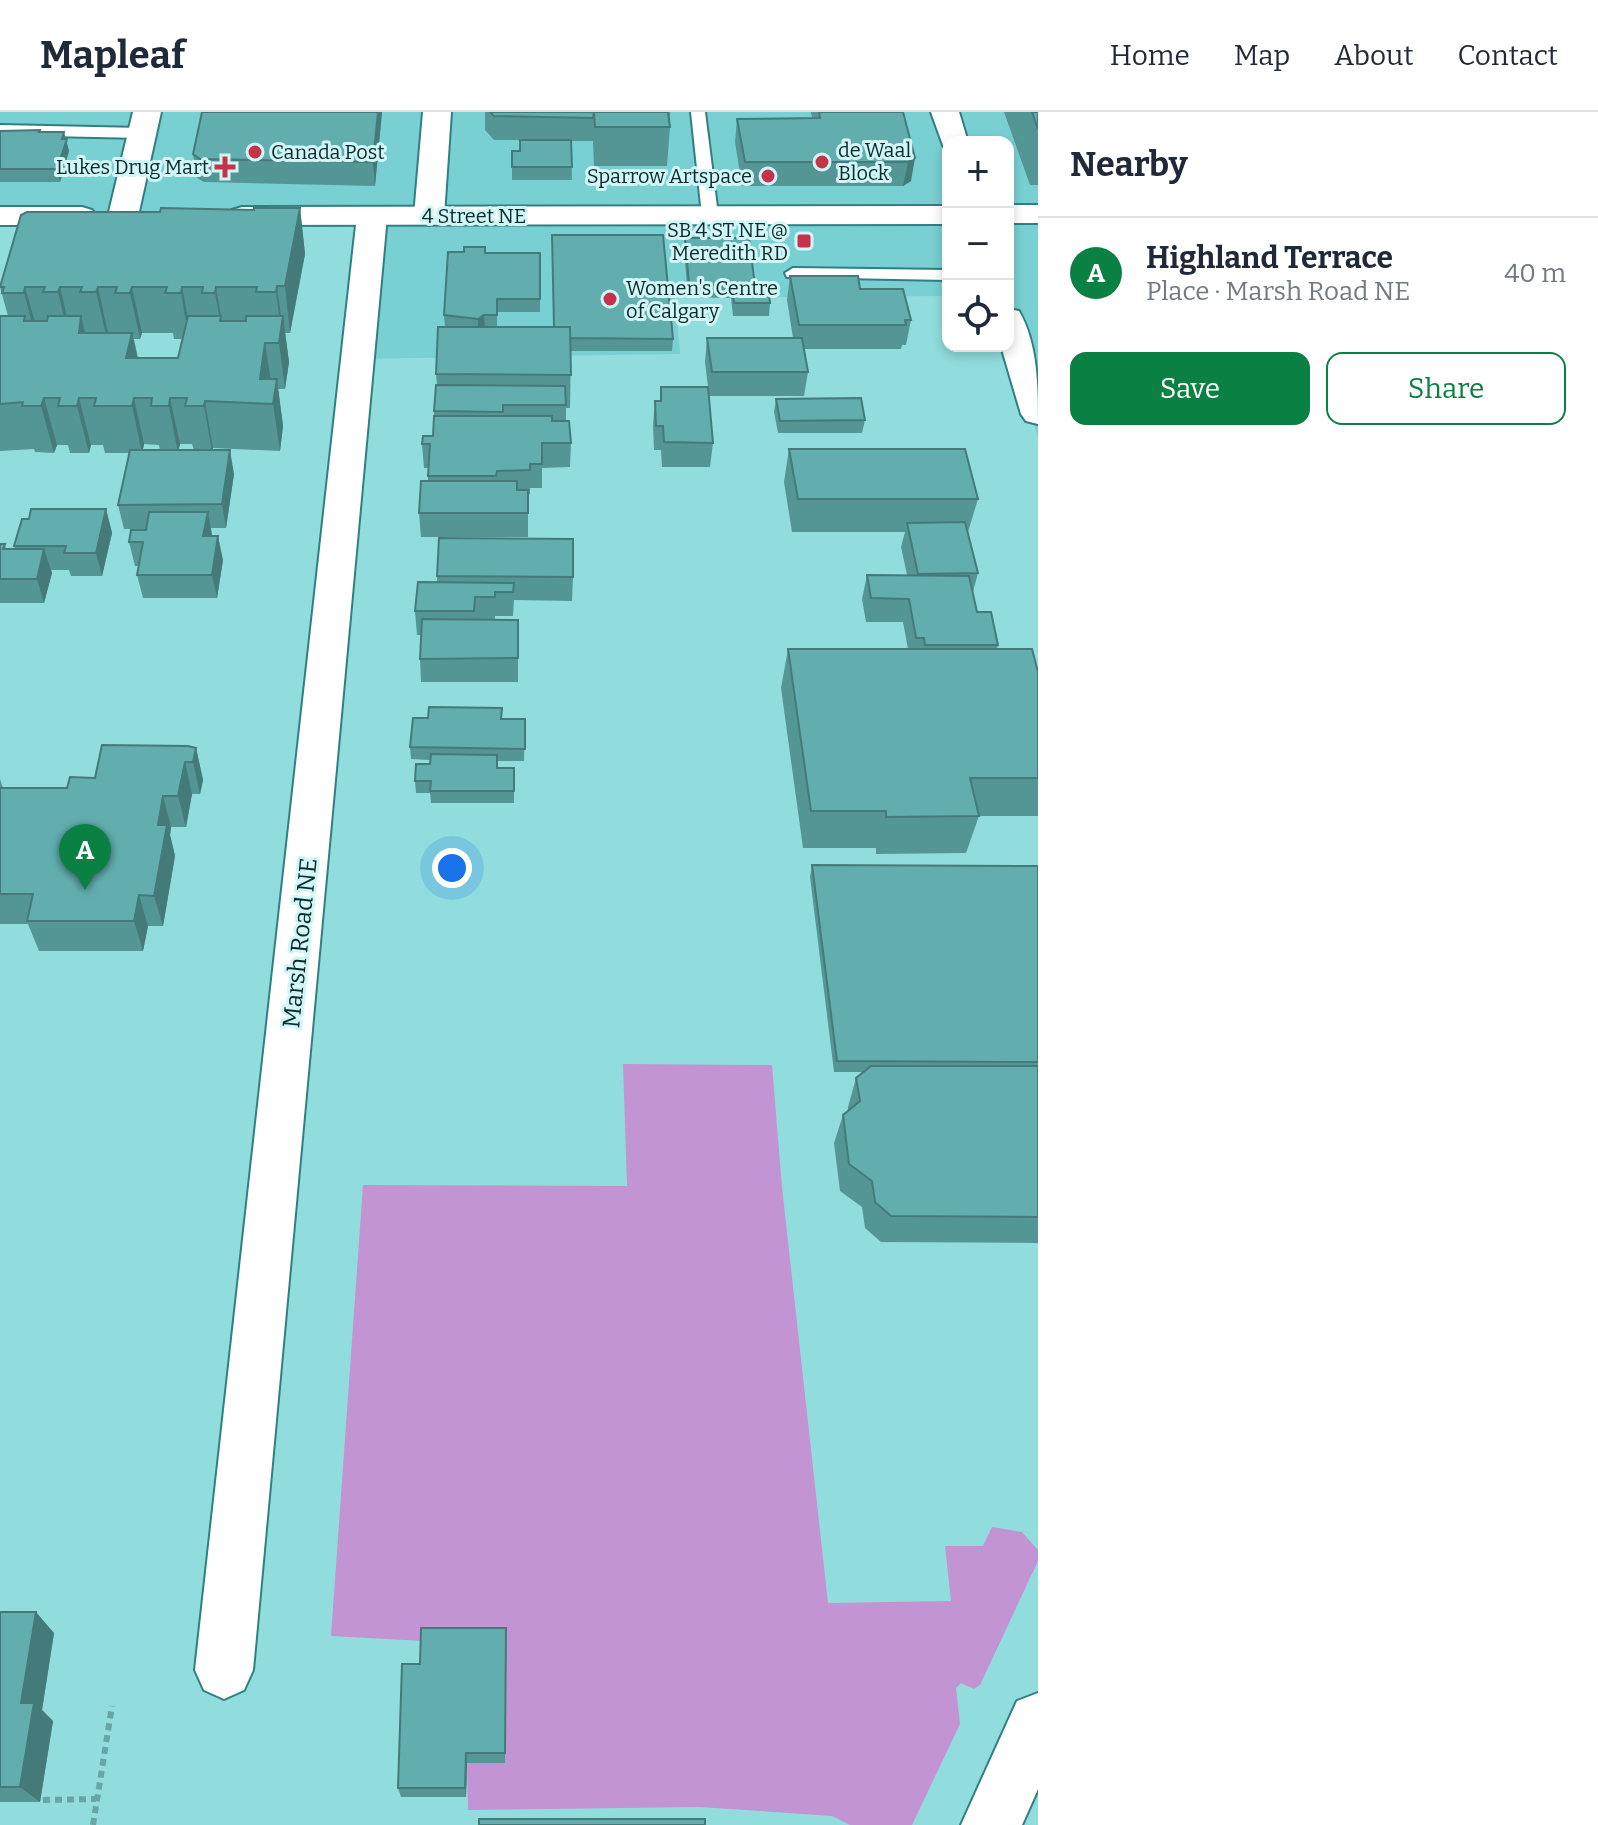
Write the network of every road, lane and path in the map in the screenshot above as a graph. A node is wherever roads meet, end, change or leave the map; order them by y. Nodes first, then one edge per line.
1 (437, 112) edge
2 (698, 112) edge
3 (945, 112) edge
4 (145, 122) edge
5 (0, 130) edge
6 (952, 136) edge
7 (1014, 214) edge
8 (1038, 214) edge
9 (710, 215) junction
10 (942, 215) edge
11 (0, 216) edge
12 (123, 216) junction
13 (154, 216) edge
14 (216, 216) edge
15 (372, 216) junction
16 (429, 216) junction
17 (793, 273) edge
18 (942, 275) edge
19 (1014, 337) edge
20 (1038, 414) edge
21 (224, 1670) dead end
22 (112, 1706) dead end
23 (1038, 1722) edge
24 (96, 1799) junction
25 (43, 1800) dead end
26 (93, 1825) edge
27 (991, 1825) edge

1 - 16 street
2 - 9 lane
3 - 6 street
4 - 5 lane
4 - 12 street
7 - 8 street
9 - 10 street, 4 Street NE
9 - 16 street, 4 Street NE
11 - 12 street
12 - 13 street
14 - 15 street, 4 Street NE
15 - 16 street, 4 Street NE
15 - 21 street, Marsh Road NE
17 - 18 lane
19 - 20 street
22 - 24 path
23 - 27 street
24 - 25 path
24 - 26 path

